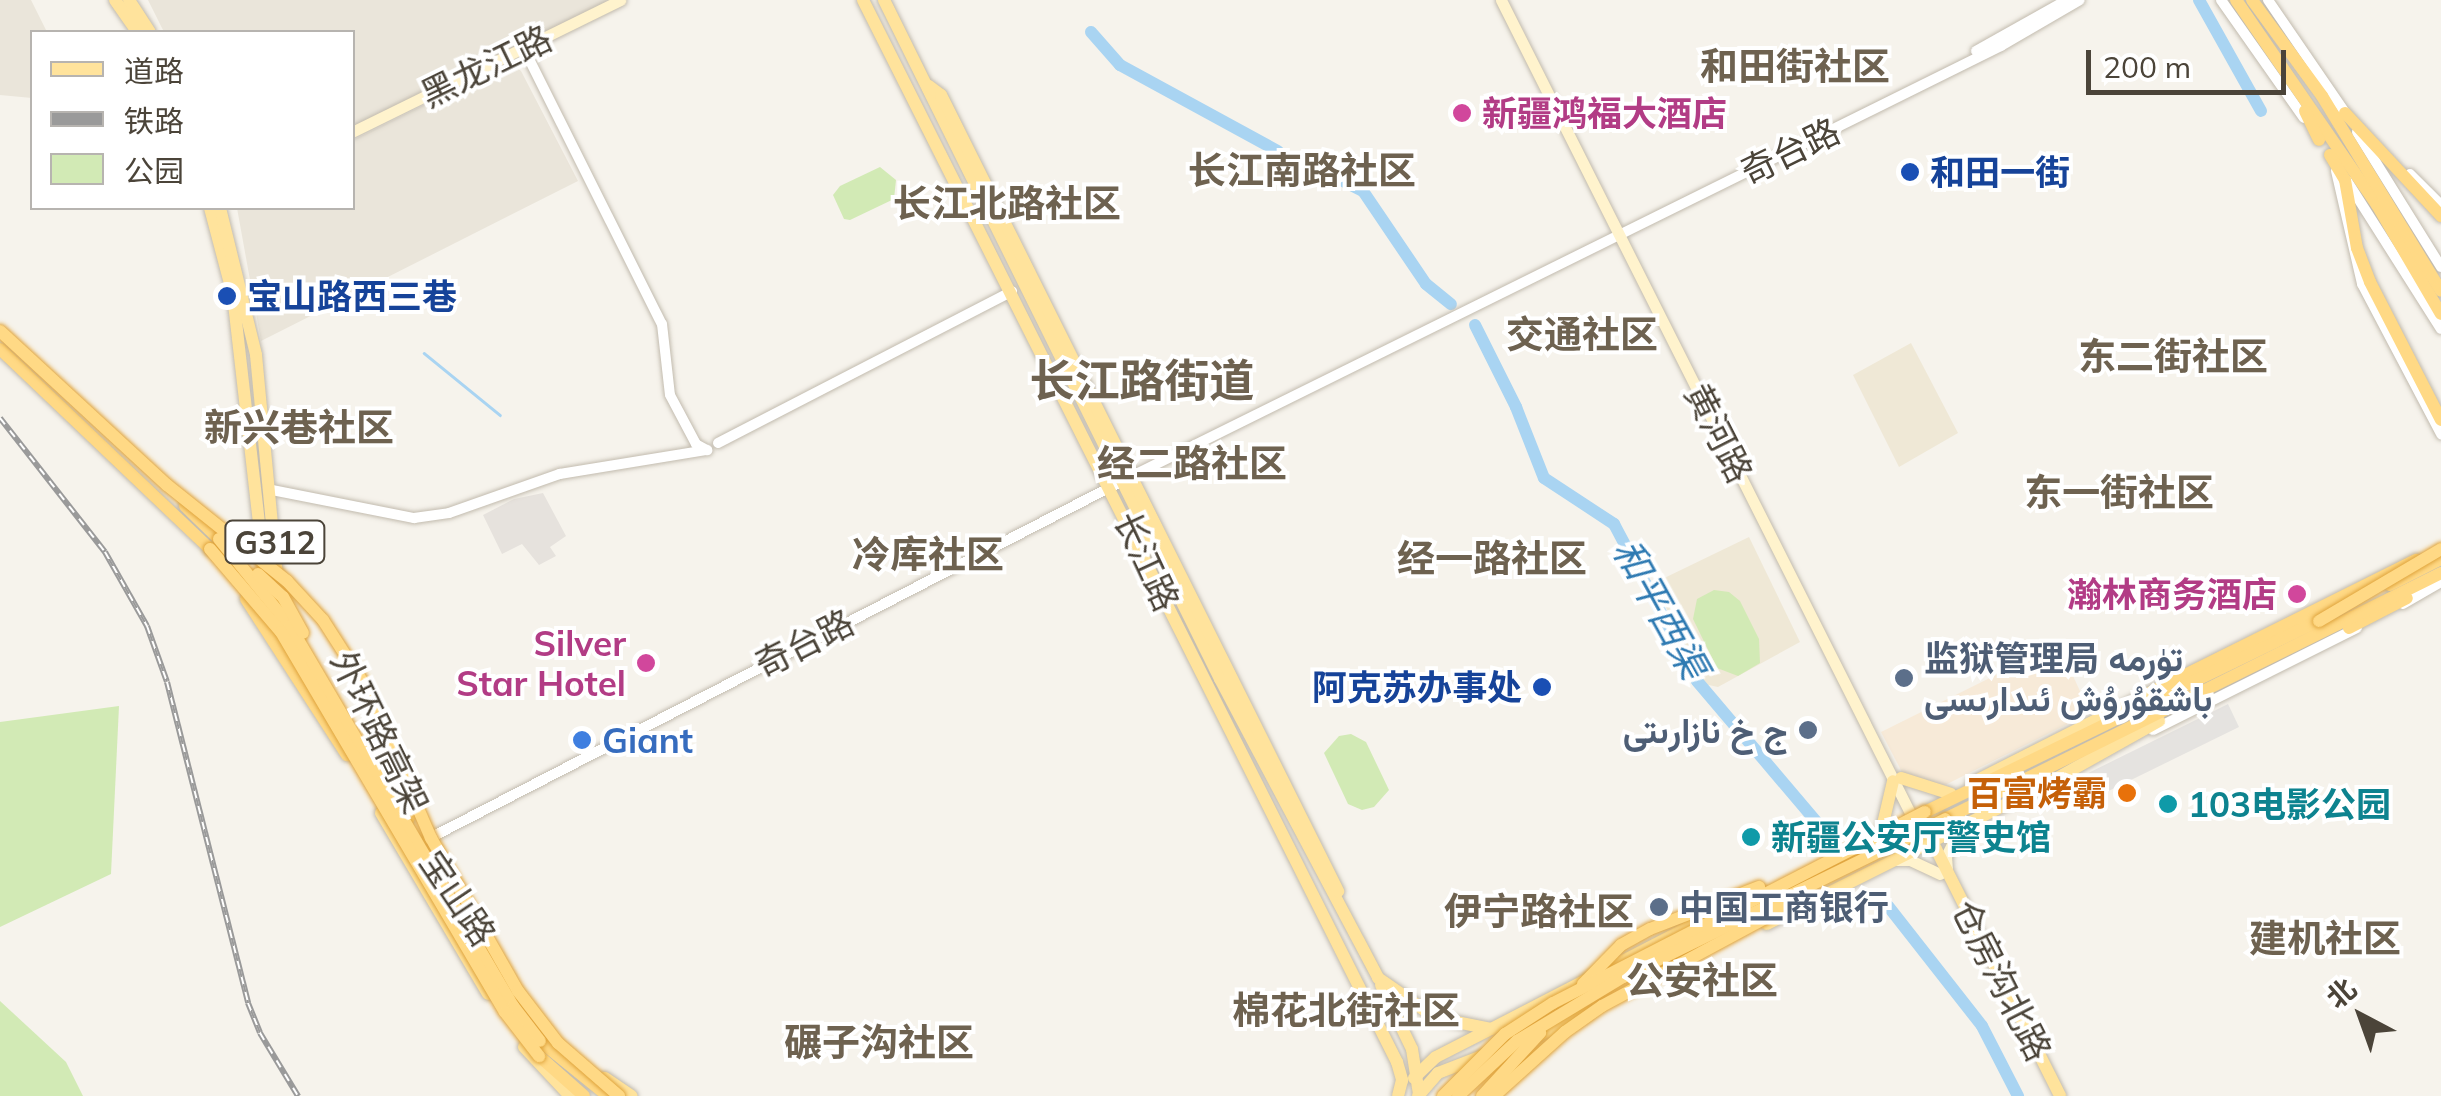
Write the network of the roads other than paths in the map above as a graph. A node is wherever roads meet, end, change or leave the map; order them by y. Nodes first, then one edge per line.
1 (115, 0) edge
2 (129, 0) edge
3 (602, 0) edge
4 (620, 0) edge
5 (863, 0) edge
6 (884, 0) edge
7 (1500, 0) edge
8 (1509, 0) edge
9 (2067, 0) edge
10 (2080, 0) edge
11 (2221, 0) edge
12 (2249, 2) edge
13 (136, 30) edge
14 (149, 30) edge
15 (2011, 36) junction
16 (522, 46) junction
17 (2286, 73) junction
18 (2312, 82) junction
19 (2344, 111) junction
20 (355, 127) edge
21 (2319, 140) junction
22 (2374, 148) junction
23 (2331, 158) junction
24 (2441, 205) edge
25 (211, 210) edge
26 (221, 210) edge
27 (228, 210) edge
28 (2441, 216) edge
29 (226, 226) junction
30 (1622, 230) junction
31 (2441, 266) edge
32 (2441, 290) edge
33 (1012, 291) junction
34 (2441, 314) edge
35 (2441, 329) edge
36 (0, 339) edge
37 (2441, 420) edge
38 (2441, 434) edge
39 (718, 444) dead end
40 (1122, 481) junction
41 (272, 490) junction
42 (198, 538) junction
43 (214, 544) junction
44 (2438, 554) edge
45 (2437, 580) edge
46 (2161, 687) junction
47 (2158, 721) joint
48 (2128, 739) junction
49 (357, 770) junction
50 (1897, 780) junction
51 (1950, 794) junction
52 (1918, 812) junction
53 (1945, 819) junction
54 (1963, 826) junction
55 (1882, 828) junction
56 (421, 842) junction
57 (1929, 842) junction
58 (1896, 860) junction
59 (1944, 872) junction
60 (1378, 978) junction
61 (1490, 1029) junction
62 (539, 1048) junction
63 (1398, 1066) junction
64 (1438, 1073) junction
65 (1417, 1074) junction
66 (1418, 1095) edge
67 (570, 1096) edge
68 (584, 1096) edge
69 (607, 1096) edge
70 (619, 1096) edge
71 (632, 1096) edge
72 (1399, 1096) edge
73 (1443, 1096) edge
74 (1458, 1096) edge
75 (1482, 1096) edge
76 (1494, 1096) edge
77 (2053, 1096) edge
78 (2060, 1096) edge

1 - 13 main road
2 - 14 main road
3 - 16 main road, 黑龙江路
4 - 16 main road, 黑龙江路
5 - 33 main road, 长江路
6 - 40 main road, 长江路
7 - 30 main road, 黄河路
8 - 30 main road, 黄河路
9 - 15 street
10 - 15 street
11 - 21 street
12 - 17 highway
12 - 18 highway
12 - 19 street
15 - 30 street, 奇台路
16 - 20 main road, 黑龙江路
16 - 41 street
17 - 21 highway
17 - 34 highway
18 - 19 highway
18 - 32 highway
19 - 22 highway
19 - 31 street
21 - 23 street
22 - 24 street
22 - 28 highway
23 - 35 street
23 - 37 highway
23 - 38 street
25 - 49 main road, 宝山路 / G312
26 - 29 main road, 宝山路 / G312
27 - 29 main road
29 - 41 main road, 宝山路 / G312
30 - 40 street, 奇台路
30 - 50 main road, 黄河路
33 - 39 street
33 - 40 main road, 长江路
36 - 42 highway
36 - 43 highway
36 - 69 highway, 外环路高架, bridge
36 - 70 highway, 外环路高架, bridge
40 - 56 street, 奇台路
40 - 60 main road, 长江路
40 - 63 main road, 长江路
41 - 56 main road, 宝山路 / G312
42 - 43 highway
42 - 49 highway, bridge
43 - 56 highway, bridge
43 - 62 highway, bridge
44 - 46 street
44 - 46 highway, bridge
44 - 52 highway, bridge
45 - 47 highway
45 - 48 street
45 - 53 highway
46 - 51 main road
47 - 48 main road
48 - 54 main road
49 - 67 main road, 宝山路 / G312
50 - 51 main road
50 - 52 main road, 黄河路
50 - 55 main road
51 - 52 main road
52 - 55 main road
52 - 57 main road, 仓房沟北路
52 - 73 highway, bridge
52 - 75 highway, bridge
53 - 74 highway, bridge
53 - 76 highway, bridge
54 - 57 main road
54 - 59 main road
55 - 61 main road
56 - 71 main road, 宝山路 / G312
57 - 58 main road
57 - 59 main road, 仓房沟北路
58 - 59 main road
58 - 64 main road
59 - 77 main road, 仓房沟北路
59 - 78 main road, 仓房沟北路
60 - 61 main road, 长江路
60 - 65 main road
61 - 65 main road
62 - 68 highway
62 - 69 highway
63 - 65 main road
63 - 72 main road
64 - 65 main road
64 - 66 main road
65 - 66 main road
65 - 72 main road

